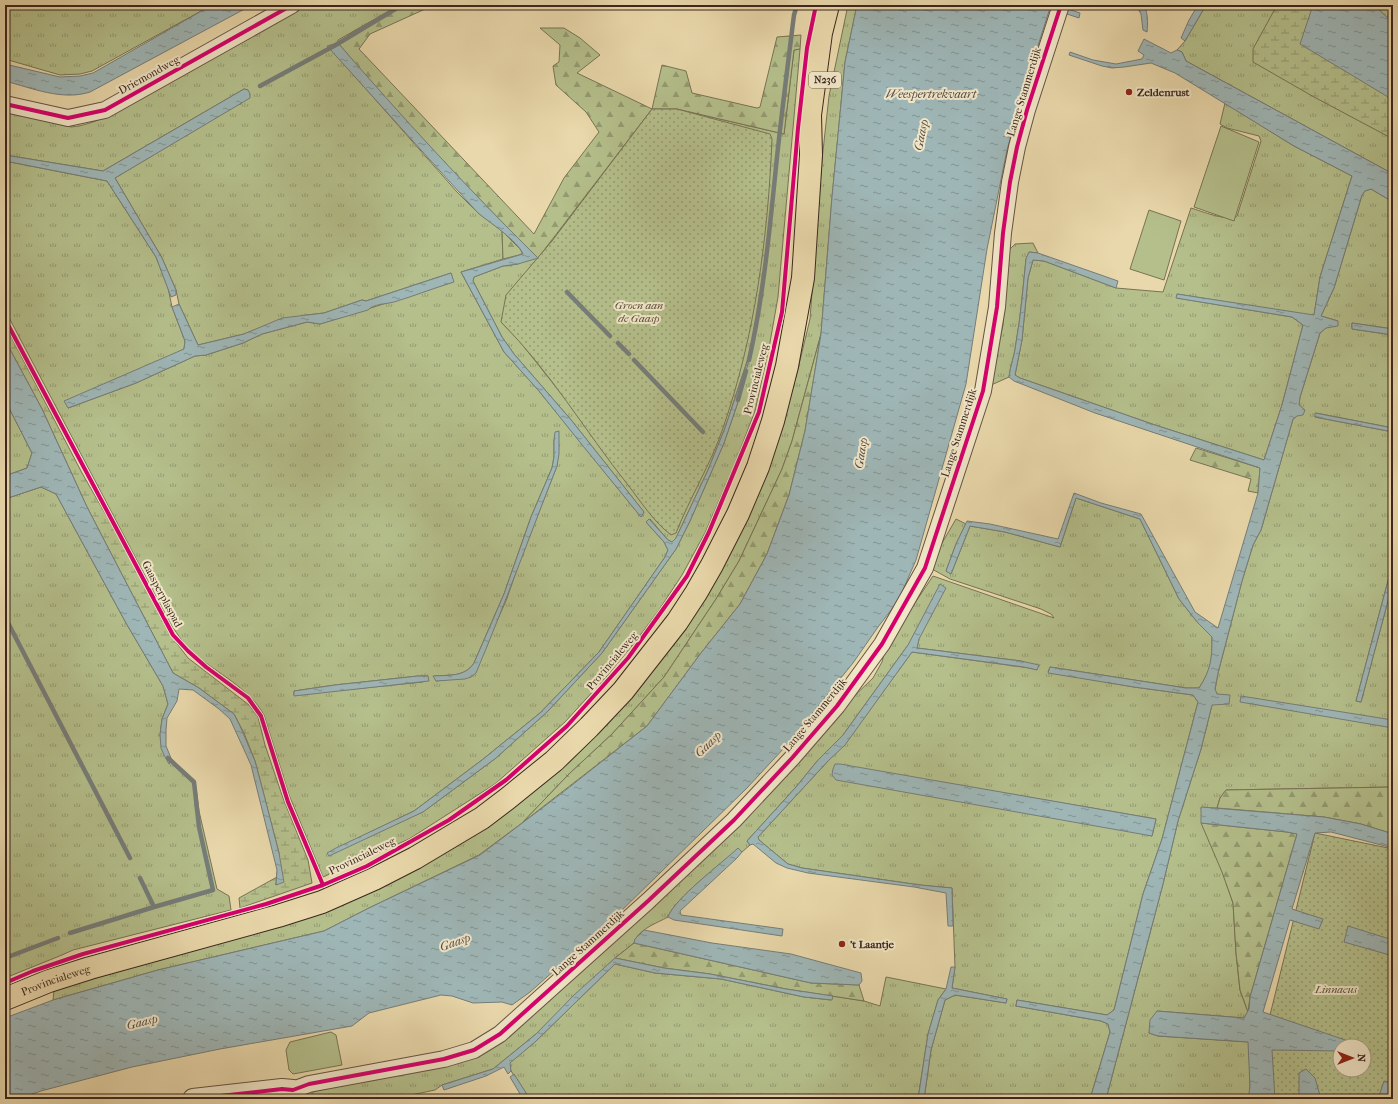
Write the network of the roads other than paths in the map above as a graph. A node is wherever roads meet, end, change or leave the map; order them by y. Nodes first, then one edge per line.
1 (292, 5) edge
2 (828, 5) edge
3 (840, 5) edge
4 (1059, 11) edge
5 (5, 104) edge
6 (811, 155) junction
7 (5, 999) edge
8 (295, 1095) edge
9 (194, 1099) edge

1 - 5 street, Driemondweg
2 - 6 main road, Provincialeweg / N236
3 - 6 main road, Provincialeweg / N236
4 - 8 street, Lange Stammerdijk
6 - 7 main road, Provincialeweg / N236
8 - 9 street, Lange Stammerdijk

